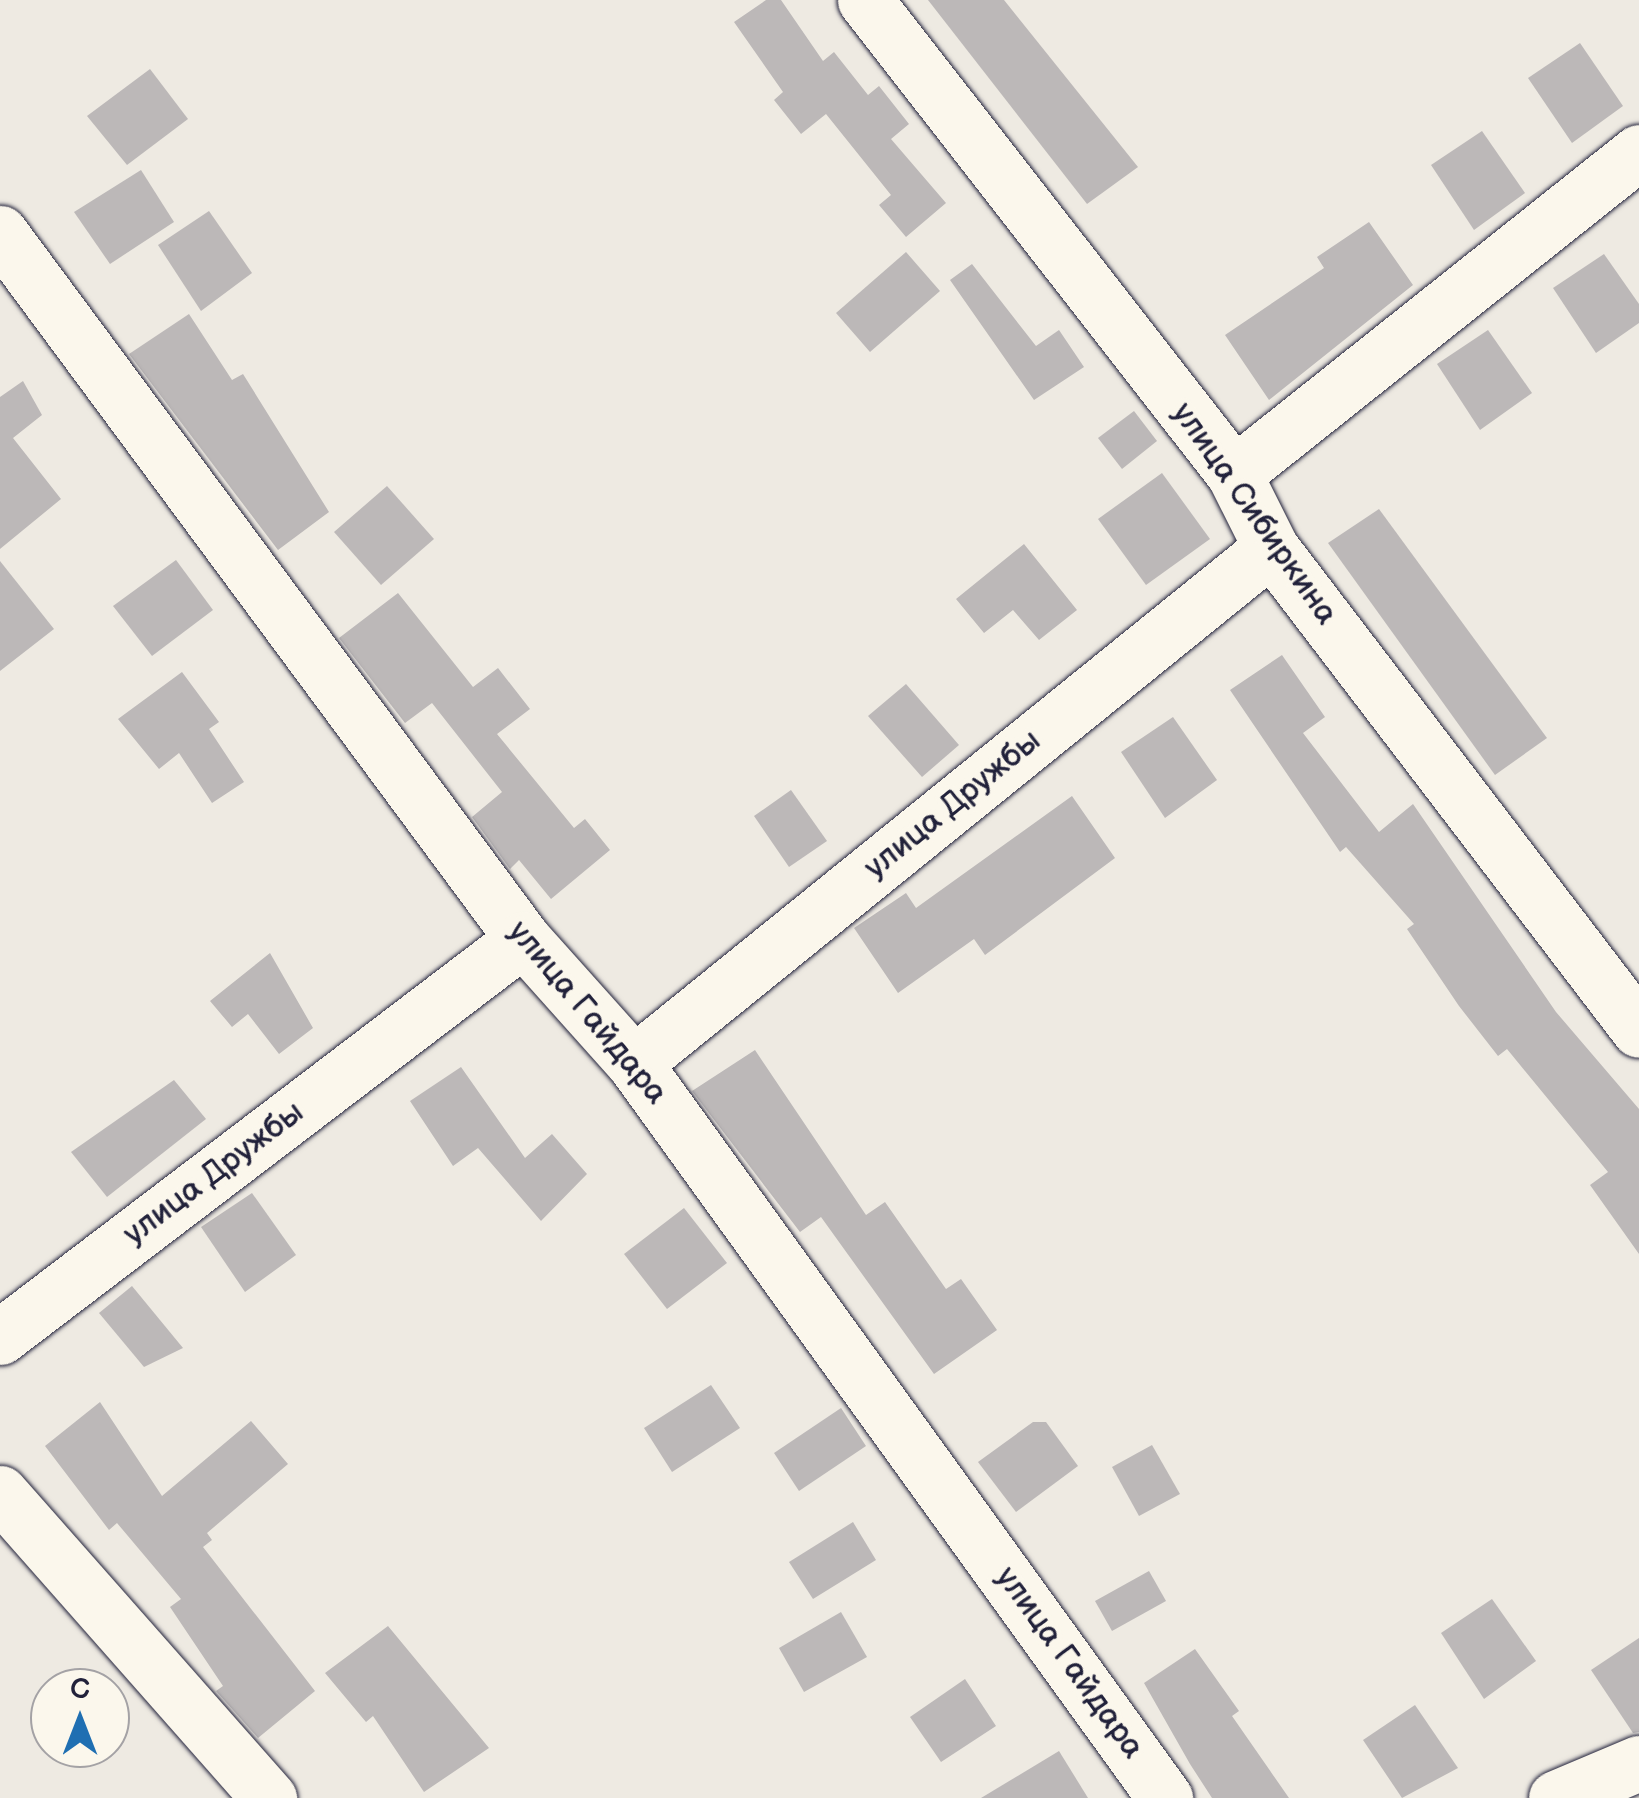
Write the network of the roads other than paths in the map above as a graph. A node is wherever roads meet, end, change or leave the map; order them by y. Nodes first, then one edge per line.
1 (866, 0) edge
2 (1639, 152) edge
3 (0, 233) edge
4 (1234, 474) junction
5 (1271, 548) junction
6 (523, 939) junction
7 (1639, 1030) edge
8 (634, 1062) junction
9 (0, 1337) edge
10 (0, 1493) edge
11 (1639, 1763) edge
12 (269, 1798) edge
13 (1165, 1798) edge
14 (1560, 1798) edge

1 - 4 street, улица Сибиркина
2 - 4 street
3 - 6 street, улица Гайдара
4 - 5 street, улица Сибиркина
5 - 7 street, улица Сибиркина
5 - 8 street, улица Дружбы
6 - 8 street, улица Гайдара
6 - 9 street, улица Дружбы
8 - 13 street, улица Гайдара
10 - 12 street
11 - 14 street

